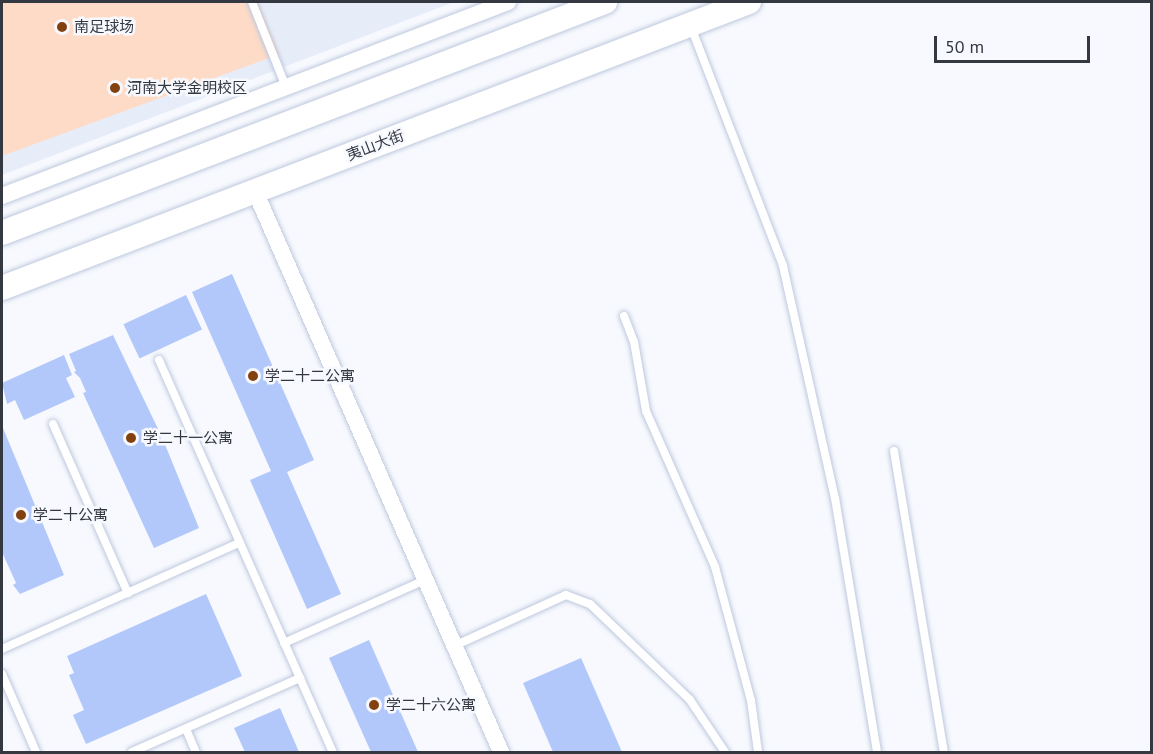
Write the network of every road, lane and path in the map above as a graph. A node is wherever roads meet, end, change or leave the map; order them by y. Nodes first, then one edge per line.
1 (252, 2) edge
2 (508, 2) edge
3 (605, 2) edge
4 (749, 2) edge
5 (690, 24) junction
6 (286, 87) junction
7 (255, 191) junction
8 (2, 196) edge
9 (2, 233) edge
10 (2, 288) edge
11 (624, 316) dead end
12 (159, 360) dead end
13 (53, 424) dead end
14 (894, 451) dead end
15 (239, 543) junction
16 (425, 580) junction
17 (128, 593) junction
18 (284, 643) junction
19 (454, 646) junction
20 (2, 649) edge
21 (2, 674) edge
22 (300, 678) junction
23 (186, 729) junction
24 (36, 753) edge
25 (132, 753) edge
26 (196, 753) edge
27 (333, 753) edge
28 (501, 753) edge
29 (725, 753) edge
30 (758, 753) edge
31 (878, 753) edge
32 (944, 753) edge

1 - 6 lane
2 - 6 street
3 - 9 main road
4 - 5 main road, 夷山大街
5 - 7 main road, 夷山大街
5 - 31 lane
6 - 8 street
7 - 10 main road, 夷山大街
7 - 16 street
11 - 30 lane
12 - 15 lane
13 - 17 lane
14 - 32 lane
15 - 17 lane
15 - 18 lane
16 - 18 lane
16 - 19 street
17 - 20 lane
18 - 22 lane
19 - 28 street
19 - 29 lane
21 - 24 lane
22 - 23 lane
22 - 27 lane
23 - 25 lane
23 - 26 lane

